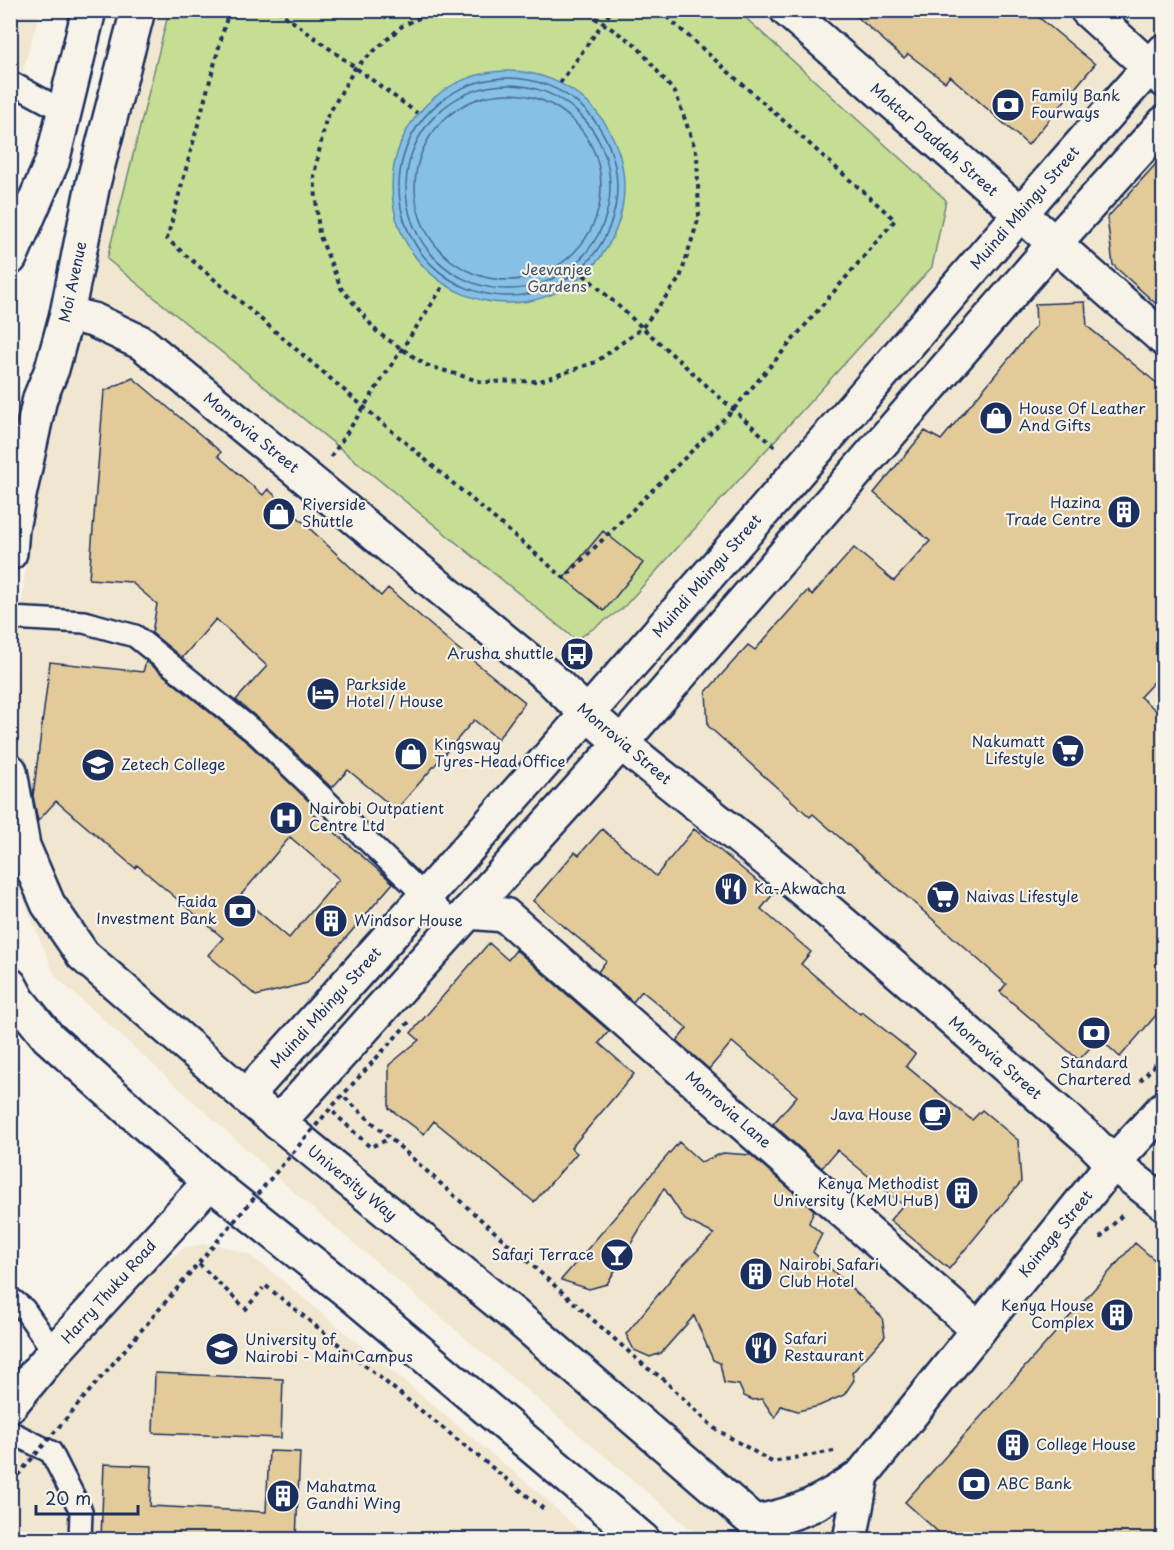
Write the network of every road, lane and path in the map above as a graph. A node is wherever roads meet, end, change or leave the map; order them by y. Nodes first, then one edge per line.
1 (89, 10) edge
2 (138, 10) edge
3 (229, 10) edge
4 (277, 10) edge
5 (436, 10) edge
6 (583, 10) edge
7 (612, 10) edge
8 (659, 10) edge
9 (787, 10) edge
10 (1088, 10) edge
11 (602, 23) junction
12 (1159, 66) edge
13 (355, 68) junction
14 (10, 82) edge
15 (560, 83) dead end
16 (65, 112) junction
17 (417, 113) dead end
18 (1164, 123) edge
19 (1018, 214) junction
20 (1054, 244) junction
21 (10, 258) edge
22 (584, 275) dead end
23 (444, 285) dead end
24 (67, 314) junction
25 (642, 328) junction
26 (1164, 339) edge
27 (402, 349) junction
28 (40, 398) junction
29 (364, 407) junction
30 (732, 411) junction
31 (10, 415) edge
32 (800, 469) junction
33 (314, 484) junction
34 (10, 553) edge
35 (10, 618) edge
36 (586, 714) junction
37 (621, 742) junction
38 (10, 771) edge
39 (425, 897) junction
40 (462, 919) junction
41 (10, 985) edge
42 (410, 1021) dead end
43 (1164, 1054) edge
44 (321, 1075) junction
45 (1134, 1088) dead end
46 (246, 1096) junction
47 (1164, 1108) edge
48 (330, 1109) junction
49 (278, 1123) junction
50 (389, 1138) junction
51 (1113, 1163) junction
52 (210, 1182) junction
53 (1164, 1203) edge
54 (199, 1264) junction
55 (10, 1298) edge
56 (979, 1330) junction
57 (54, 1352) junction
58 (10, 1405) edge
59 (10, 1432) edge
60 (840, 1450) dead end
61 (862, 1475) junction
62 (11, 1484) edge
63 (545, 1510) dead end
64 (765, 1531) edge
65 (80, 1539) edge
66 (643, 1539) edge
67 (850, 1539) edge

1 - 16 main road
2 - 24 main road, Moi Avenue
3 - 29 path
4 - 13 path
5 - 13 path
6 - 11 path
7 - 11 path
8 - 30 path
9 - 19 main road, Moktar Daddah Street
10 - 12 main road
11 - 15 path
11 - 25 path
12 - 19 main road, Muindi Mbingu Street
13 - 17 path
13 - 27 path
14 - 16 lane
16 - 21 main road
18 - 20 main road
19 - 20 main road, Moktar Daddah Street
19 - 32 main road, Muindi Mbingu Street
20 - 26 main road, Moktar Daddah Street
20 - 37 main road
22 - 25 path
23 - 27 path
24 - 28 main road, Moi Avenue
24 - 33 main road, Monrovia Street
25 - 27 path
25 - 30 path
27 - 29 path
28 - 31 main road
28 - 34 main road, Moi Avenue
29 - 30 path
29 - 33 path
30 - 32 path
32 - 36 main road, Muindi Mbingu Street
33 - 36 main road, Monrovia Street
35 - 39 lane
36 - 37 main road, Monrovia Street
36 - 39 main road, Muindi Mbingu Street
37 - 40 main road
37 - 51 main road, Monrovia Street
38 - 46 main road, University Way
39 - 40 lane
39 - 46 main road, Muindi Mbingu Street
40 - 44 main road
40 - 56 main road, Monrovia Lane
41 - 52 main road
42 - 48 path, bridge
43 - 45 path
44 - 49 main road
44 - 50 path
46 - 49 main road, University Way
47 - 51 main road, Koinage Street
48 - 50 path
48 - 54 path, bridge
49 - 64 main road, University Way
50 - 60 path
51 - 53 main road, Monrovia Street
51 - 56 main road, Koinage Street
52 - 57 main road, Harry Thuku Road
52 - 66 main road
54 - 62 path, bridge
54 - 63 path
55 - 57 lane
56 - 61 main road, Koinage Street
57 - 58 main road, Harry Thuku Road
59 - 65 lane
61 - 64 main road, Koinage Street
61 - 67 main road, Koinage Street

